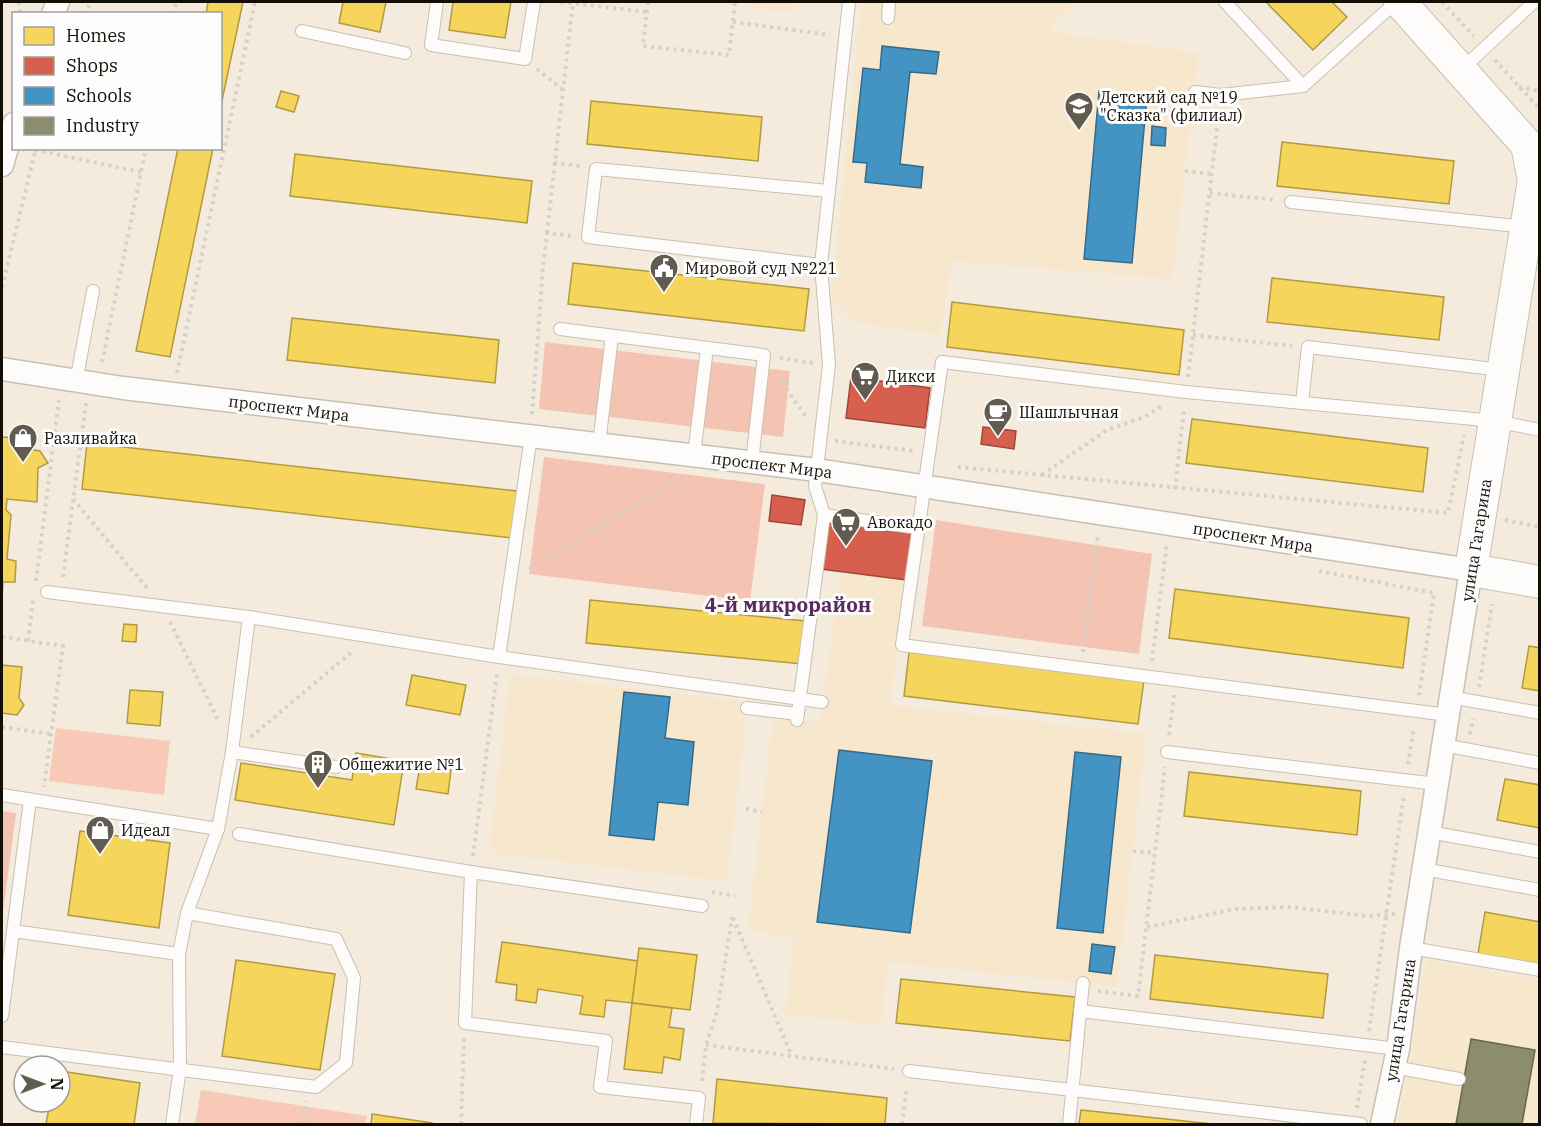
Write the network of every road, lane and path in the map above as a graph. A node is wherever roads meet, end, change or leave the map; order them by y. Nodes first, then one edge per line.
1 (19, 2) edge
2 (255, 2) edge
3 (437, 2) edge
4 (534, 2) edge
5 (561, 2) edge
6 (573, 2) edge
7 (648, 2) edge
8 (735, 2) edge
9 (849, 2) edge
10 (889, 2) edge
11 (1225, 2) edge
12 (1398, 2) edge
13 (1534, 2) edge
14 (20, 12) edge
15 (647, 12) junction
16 (888, 18) dead end
17 (733, 22) junction
18 (302, 32) dead end
19 (845, 37) junction
20 (405, 53) dead end
21 (525, 59) junction
22 (1461, 70) junction
23 (1303, 86) junction
24 (563, 90) junction
25 (1539, 91) edge
26 (1195, 92) dead end
27 (1221, 95) junction
28 (1539, 109) edge
29 (12, 131) edge
30 (36, 150) edge
31 (41, 150) edge
32 (146, 150) edge
33 (554, 163) junction
34 (2, 165) edge
35 (596, 169) junction
36 (1185, 171) dead end
37 (141, 172) junction
38 (1212, 174) junction
39 (829, 191) junction
40 (1209, 193) junction
41 (1291, 202) joint
42 (1527, 227) junction
43 (547, 233) junction
44 (588, 237) junction
45 (821, 265) junction
46 (2, 287) edge
47 (93, 291) dead end
48 (560, 329) dead end
49 (1193, 335) junction
50 (612, 336) junction
51 (1308, 347) junction
52 (707, 348) junction
53 (764, 356) junction
54 (829, 365) junction
55 (2, 369) edge
56 (1503, 370) junction
57 (87, 390) junction
58 (1186, 392) junction
59 (172, 394) junction
60 (59, 400) dead end
61 (1302, 403) junction
62 (1495, 421) junction
63 (1539, 430) edge
64 (531, 436) junction
65 (821, 439) junction
66 (599, 444) junction
67 (752, 462) junction
68 (692, 464) junction
69 (927, 468) junction
70 (817, 470) junction
71 (1042, 476) junction
72 (1175, 489) junction
73 (73, 499) junction
74 (1448, 513) dead end
75 (824, 515) junction
76 (1505, 520) dead end
77 (1539, 527) edge
78 (918, 528) junction
79 (1098, 529) dead end
80 (1167, 542) dead end
81 (1471, 570) junction
82 (63, 580) dead end
83 (510, 580) junction
84 (1539, 582) edge
85 (35, 584) dead end
86 (139, 590) dead end
87 (47, 592) dead end
88 (1434, 593) dead end
89 (34, 595) dead end
90 (163, 608) junction
91 (249, 617) junction
92 (2, 637) edge
93 (28, 641) junction
94 (360, 645) dead end
95 (499, 657) junction
96 (1081, 668) junction
97 (1150, 676) junction
98 (1175, 680) junction
99 (799, 698) junction
100 (822, 702) dead end
101 (1449, 706) junction
102 (747, 708) dead end
103 (1417, 711) junction
104 (1539, 713) edge
105 (2, 727) edge
106 (51, 734) junction
107 (1443, 746) junction
108 (232, 752) junction
109 (1167, 753) junction
110 (1539, 764) edge
111 (336, 767) dead end
112 (1406, 781) junction
113 (1437, 784) junction
114 (2, 795) edge
115 (36, 801) junction
116 (746, 809) dead end
117 (762, 812) dead end
118 (218, 829) junction
119 (1429, 832) junction
120 (239, 834) dead end
121 (1133, 851) dead end
122 (1539, 852) edge
123 (1155, 853) junction
124 (1423, 869) junction
125 (471, 872) junction
126 (1539, 890) edge
127 (702, 906) dead end
128 (1416, 910) junction
129 (187, 913) junction
130 (1385, 915) junction
131 (1147, 927) junction
132 (13, 931) junction
133 (1411, 948) junction
134 (179, 954) junction
135 (1539, 970) edge
136 (1083, 986) joint
137 (1080, 1011) junction
138 (2, 1016) edge
139 (465, 1023) junction
140 (706, 1045) junction
141 (1367, 1045) junction
142 (2, 1047) edge
143 (792, 1056) junction
144 (1396, 1058) junction
145 (180, 1070) junction
146 (909, 1071) junction
147 (1459, 1079) dead end
148 (308, 1086) junction
149 (1072, 1091) junction
150 (699, 1098) junction
151 (1354, 1124) edge
152 (172, 1125) edge
153 (303, 1125) edge
154 (461, 1125) edge
155 (696, 1125) edge
156 (902, 1125) edge
157 (1069, 1125) edge
158 (1360, 1125) edge
159 (1382, 1125) edge

1 - 14 path
2 - 59 path
3 - 21 lane
4 - 21 lane
5 - 6 path
6 - 15 path
6 - 24 path
7 - 15 path
8 - 17 path
9 - 19 lane
10 - 16 lane
11 - 23 lane
12 - 22 street, улица Гагарина
12 - 23 lane
13 - 22 lane
15 - 17 path
17 - 19 path
18 - 20 lane
19 - 39 lane
21 - 24 path
22 - 42 street, улица Гагарина
23 - 27 lane
24 - 33 path
25 - 28 path
26 - 27 lane
27 - 38 path
29 - 34 street
30 - 46 path
31 - 37 path
32 - 37 path
33 - 35 path
33 - 43 path
35 - 39 lane
35 - 44 lane
36 - 38 path
37 - 57 path
38 - 40 path
39 - 45 lane
40 - 41 path
40 - 49 path
41 - 42 lane
42 - 56 street, улица Гагарина
43 - 44 path
43 - 64 path
44 - 45 lane
45 - 54 lane
47 - 57 lane
48 - 50 lane
49 - 51 path
49 - 58 path
50 - 52 lane
50 - 66 lane
51 - 56 lane
51 - 61 lane
52 - 53 lane
52 - 68 lane
53 - 54 path
53 - 65 path
53 - 67 lane
54 - 65 lane
55 - 57 street, проспект Мира
56 - 62 street, улица Гагарина
57 - 59 street, проспект Мира
57 - 73 path
58 - 61 lane
58 - 69 lane
58 - 71 path
58 - 72 path
59 - 64 street, проспект Мира
60 - 85 path
61 - 62 lane
62 - 63 lane
62 - 81 street, улица Гагарина
64 - 66 street, проспект Мира
64 - 83 lane
65 - 69 path
65 - 70 lane
66 - 68 street, проспект Мира
67 - 68 street, проспект Мира
67 - 70 street, проспект Мира
68 - 83 path
69 - 70 street, проспект Мира
69 - 71 path
69 - 78 lane
69 - 81 street, проспект Мира
70 - 75 lane
71 - 72 path
72 - 74 path
73 - 82 path
73 - 86 path
75 - 78 lane
75 - 99 lane
76 - 77 path
78 - 96 lane
79 - 96 path
80 - 97 path
81 - 84 street, проспект Мира
81 - 101 street, улица Гагарина
83 - 95 lane
87 - 90 lane
88 - 103 path
89 - 93 path
90 - 91 lane
90 - 108 path
91 - 95 lane
91 - 108 lane
92 - 93 path
93 - 106 path
94 - 108 path
95 - 99 lane
95 - 125 path
96 - 97 lane
97 - 98 lane
98 - 103 lane
98 - 109 path
99 - 100 lane
99 - 102 lane
101 - 103 lane
101 - 104 lane
101 - 107 street, улица Гагарина
103 - 112 path
105 - 106 path
106 - 115 path
107 - 110 lane
107 - 113 street, улица Гагарина
108 - 111 lane
108 - 118 lane
109 - 112 lane
109 - 123 path
112 - 113 lane
112 - 130 path
113 - 119 street, улица Гагарина
114 - 115 lane
115 - 118 lane
115 - 132 lane
116 - 117 path
118 - 129 lane
119 - 122 lane
119 - 124 street, улица Гагарина
120 - 125 lane
121 - 123 path
123 - 131 path
124 - 126 lane
124 - 128 street, улица Гагарина
125 - 127 lane
125 - 139 lane
128 - 130 path
128 - 133 street, улица Гагарина
129 - 134 lane
129 - 148 lane
130 - 131 path
130 - 141 path
131 - 136 path
132 - 134 lane
132 - 138 lane
133 - 135 lane
133 - 144 street, улица Гагарина
134 - 145 lane
136 - 137 lane
137 - 141 lane
137 - 149 lane
139 - 150 lane
139 - 154 path
140 - 143 path
140 - 143 path
140 - 150 path
141 - 144 lane
141 - 151 path
142 - 145 lane
143 - 146 path
144 - 147 lane
144 - 159 street, улица Гагарина
145 - 148 lane
145 - 152 lane
146 - 149 lane
146 - 156 path
148 - 153 path
149 - 151 lane
149 - 157 lane
150 - 155 lane
151 - 158 lane

